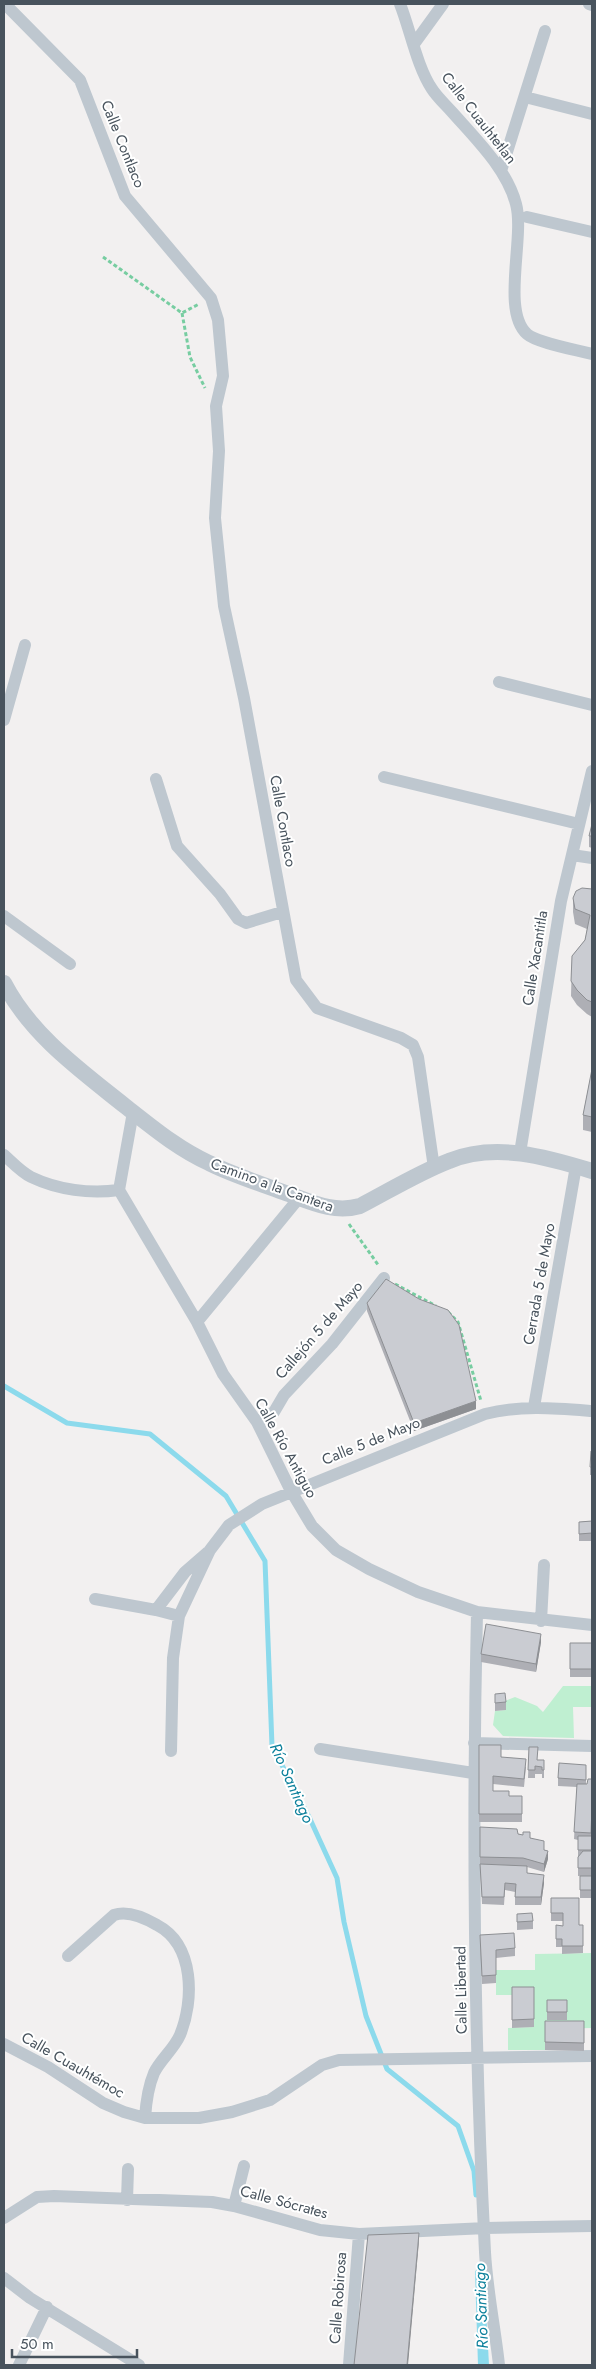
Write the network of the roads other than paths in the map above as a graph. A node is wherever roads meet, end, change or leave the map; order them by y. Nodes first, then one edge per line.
1 (5, 4) edge
2 (400, 4) edge
3 (443, 4) edge
4 (545, 31) dead end
5 (414, 44) junction
6 (525, 97) junction
7 (592, 114) edge
8 (501, 171) junction
9 (527, 218) dead end
10 (592, 232) edge
11 (592, 354) edge
12 (25, 645) dead end
13 (499, 682) dead end
14 (592, 705) edge
15 (4, 720) edge
16 (592, 771) edge
17 (384, 777) dead end
18 (156, 779) dead end
19 (579, 824) junction
20 (572, 855) junction
21 (592, 858) edge
22 (282, 912) junction
23 (4, 916) edge
24 (70, 964) dead end
25 (4, 983) edge
26 (133, 1112) junction
27 (520, 1153) junction
28 (4, 1155) edge
29 (576, 1166) junction
30 (434, 1168) junction
31 (592, 1171) edge
32 (119, 1190) junction
33 (299, 1198) junction
34 (384, 1278) edge
35 (197, 1322) junction
36 (534, 1407) junction
37 (592, 1410) edge
38 (257, 1422) junction
39 (291, 1491) junction
40 (210, 1550) junction
41 (544, 1565) dead end
42 (95, 1599) dead end
43 (156, 1610) junction
44 (476, 1612) junction
45 (178, 1616) junction
46 (541, 1621) junction
47 (592, 1626) edge
48 (474, 1743) junction
49 (592, 1746) edge
50 (320, 1749) dead end
51 (171, 1751) dead end
52 (473, 1773) junction
53 (68, 1956) dead end
54 (4, 2044) edge
55 (478, 2056) junction
56 (592, 2056) edge
57 (145, 2118) junction
58 (244, 2166) dead end
59 (128, 2168) dead end
60 (127, 2200) junction
61 (234, 2206) junction
62 (4, 2218) edge
63 (592, 2226) edge
64 (486, 2228) junction
65 (359, 2234) junction
66 (4, 2278) edge
67 (47, 2308) junction
68 (19, 2365) edge
69 (140, 2365) edge
70 (349, 2365) edge
71 (499, 2365) edge

1 - 22 street, Calle Contlaco
2 - 5 street, Calle Cuauhtetlan
3 - 5 street
4 - 6 street
5 - 8 street, Calle Cuauhtetlan
6 - 7 street
6 - 8 street
8 - 11 street, Calle Cuauhtetlan
9 - 10 street
12 - 15 street
13 - 14 street
16 - 19 street, Calle Xacantitla
17 - 19 street
18 - 22 street
19 - 20 street, Calle Xacantitla
20 - 21 street
20 - 27 street, Calle Xacantitla
22 - 30 street, Calle Contlaco
23 - 24 street
25 - 26 street, Camino a la Cantera
26 - 32 street
26 - 33 street, Camino a la Cantera
27 - 29 street, Camino a la Cantera
27 - 30 street, Camino a la Cantera
28 - 32 street
29 - 31 street, Camino a la Cantera
29 - 36 street, Cerrada 5 de Mayo
30 - 33 street, Camino a la Cantera
32 - 35 street, Calle Río Antiguo
33 - 35 street
34 - 38 street, Callejón 5 de Mayo
35 - 38 street, Calle Río Antiguo
36 - 37 street, Calle 5 de Mayo
36 - 39 street, Calle 5 de Mayo
38 - 39 street, Calle Río Antiguo
39 - 40 street, Calle 5 de Mayo
39 - 44 street, Calle Río Antiguo
40 - 43 street
40 - 45 street, Calle 5 de Mayo
41 - 46 street
42 - 43 street
43 - 45 street
44 - 46 street, Calle Río Antiguo
44 - 48 street, Calle Libertad
45 - 51 street, Calle 5 de Mayo
46 - 47 street, Calle Río Antiguo
48 - 49 street
48 - 52 street, Calle Libertad
50 - 52 street
52 - 55 street, Calle Libertad
53 - 57 street
54 - 57 street, Calle Cuauhtémoc
55 - 56 street, Calle Cuauhtémoc
55 - 57 street, Calle Cuauhtémoc
55 - 64 street, Calle Libertad
58 - 61 street
59 - 60 street
60 - 61 street, Calle Sócrates
60 - 62 street, Calle Sócrates
61 - 65 street, Calle Sócrates
63 - 64 street, Calle Sócrates
64 - 65 street, Calle Sócrates
64 - 71 street, Calle Libertad
65 - 70 street, Calle Robirosa
66 - 67 street
67 - 68 street
67 - 69 street

